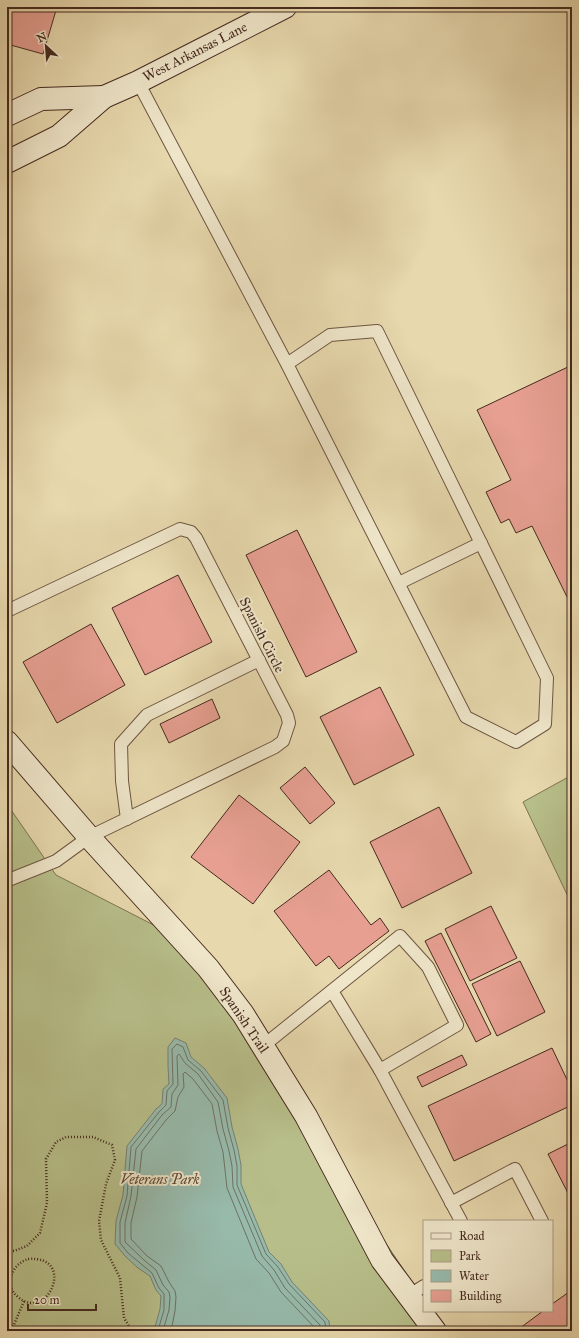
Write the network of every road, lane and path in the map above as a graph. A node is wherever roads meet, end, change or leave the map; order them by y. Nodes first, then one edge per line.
1 (285, 7) edge
2 (138, 82) junction
3 (104, 97) junction
4 (7, 115) edge
5 (7, 162) edge
6 (287, 364) junction
7 (481, 543) junction
8 (399, 583) junction
9 (7, 611) edge
10 (259, 660) junction
11 (7, 742) edge
12 (127, 819) junction
13 (89, 837) junction
14 (7, 880) edge
15 (332, 991) junction
16 (263, 1046) junction
17 (380, 1070) junction
18 (451, 1203) junction
19 (460, 1220) edge
20 (541, 1220) edge
21 (7, 1251) edge
22 (416, 1291) edge
23 (24, 1302) junction
24 (423, 1306) edge
25 (426, 1312) edge
26 (7, 1325) edge
27 (13, 1327) junction
28 (20, 1331) edge
29 (132, 1331) edge
30 (435, 1331) edge

1 - 2 street, West Arkansas Lane
2 - 3 street, West Arkansas Lane
2 - 6 lane
3 - 4 street, West Arkansas Lane
3 - 5 street, West Arkansas Lane
6 - 7 lane
6 - 8 lane
7 - 8 lane
7 - 8 lane
9 - 10 lane, Spanish Circle
10 - 12 lane
10 - 12 lane, Spanish Circle
11 - 13 street, Spanish Trail
12 - 13 lane, Spanish Circle
13 - 14 lane, Spanish Circle
13 - 16 street, Spanish Trail
15 - 16 lane
15 - 17 lane
15 - 17 lane
16 - 22 street, Spanish Trail
17 - 18 lane
18 - 19 lane
18 - 20 lane
21 - 29 path
22 - 24 street, Spanish Trail
23 - 23 path
23 - 27 path
25 - 30 street, Spanish Trail
26 - 27 path
27 - 28 path

